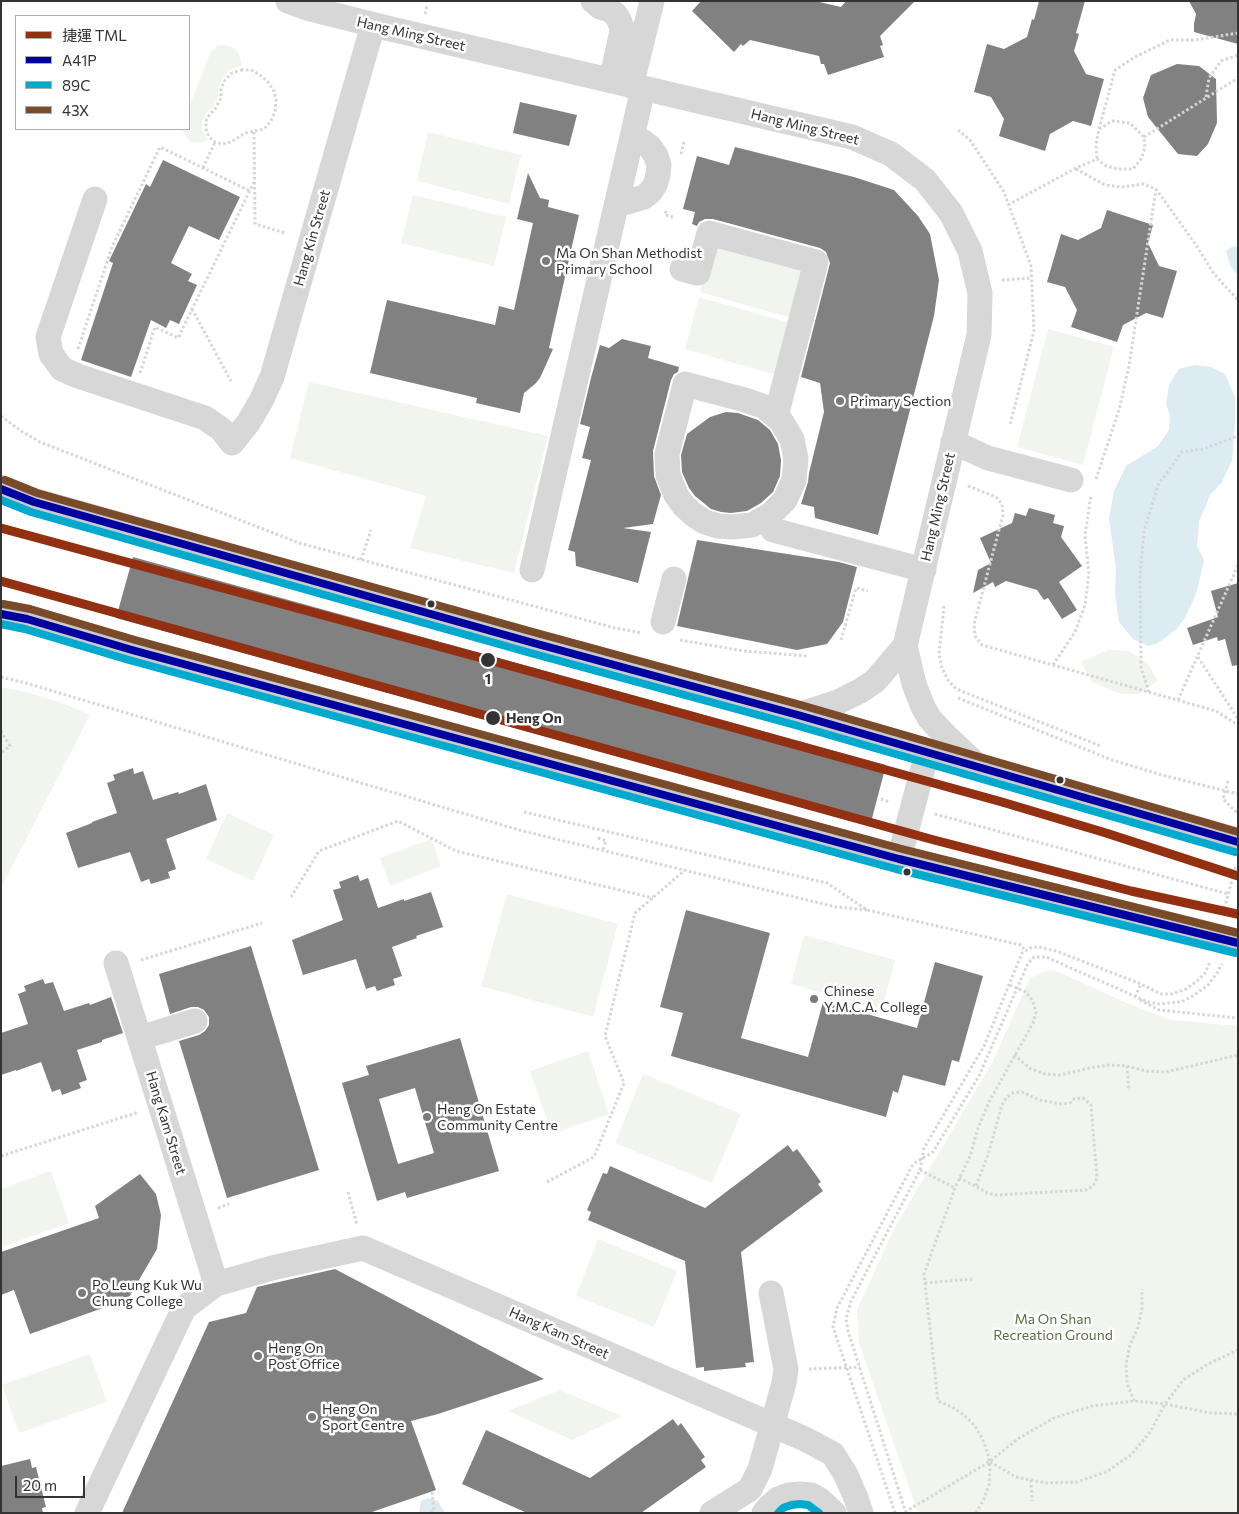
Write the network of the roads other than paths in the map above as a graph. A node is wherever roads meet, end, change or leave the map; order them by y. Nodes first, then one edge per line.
1 (288, 1) edge
2 (593, 1) edge
3 (652, 1) edge
4 (373, 25) junction
5 (629, 85) junction
6 (632, 137) junction
7 (95, 199) dead end
8 (618, 201) junction
9 (682, 269) dead end
10 (776, 416) junction
11 (953, 442) junction
12 (1082, 485) road end
13 (1, 489) edge
14 (773, 530) dead end
15 (532, 570) dead end
16 (924, 570) junction
17 (674, 579) dead end
18 (1, 614) edge
19 (661, 632) road end
20 (905, 646) junction
21 (798, 715) junction
22 (927, 752) junction
23 (978, 768) junction
24 (1238, 842) edge
25 (899, 858) junction
26 (1231, 943) edge
27 (116, 963) dead end
28 (195, 1021) dead end
29 (140, 1038) junction
30 (216, 1284) junction
31 (771, 1293) dead end
32 (772, 1426) junction
33 (87, 1513) edge
34 (712, 1513) edge
35 (764, 1513) edge
36 (834, 1513) edge
37 (861, 1513) edge

1 - 4 street, Hang Ming Street
2 - 5 street
3 - 5 street
4 - 5 street, Hang Ming Street
4 - 7 street, Hang Kin Street
5 - 6 street
5 - 11 street, Hang Ming Street
6 - 8 street
6 - 8 street
8 - 15 street
9 - 10 street
10 - 10 street
11 - 12 street
11 - 16 street, Hang Ming Street
13 - 21 main road
14 - 16 street
16 - 20 street, Hang Ming Street
17 - 19 street
18 - 25 main road
20 - 21 street, Hang Ming Street
20 - 23 street, Hang Ming Street
21 - 22 main road
22 - 23 main road
22 - 25 street
23 - 24 main road
25 - 26 main road, bridge
27 - 29 street, Hang Kam Street
28 - 29 street
29 - 30 street, Hang Kam Street
30 - 32 street, Hang Kam Street
30 - 33 street
31 - 32 street
32 - 34 street
32 - 37 street, Hang Kam Street
35 - 36 street

